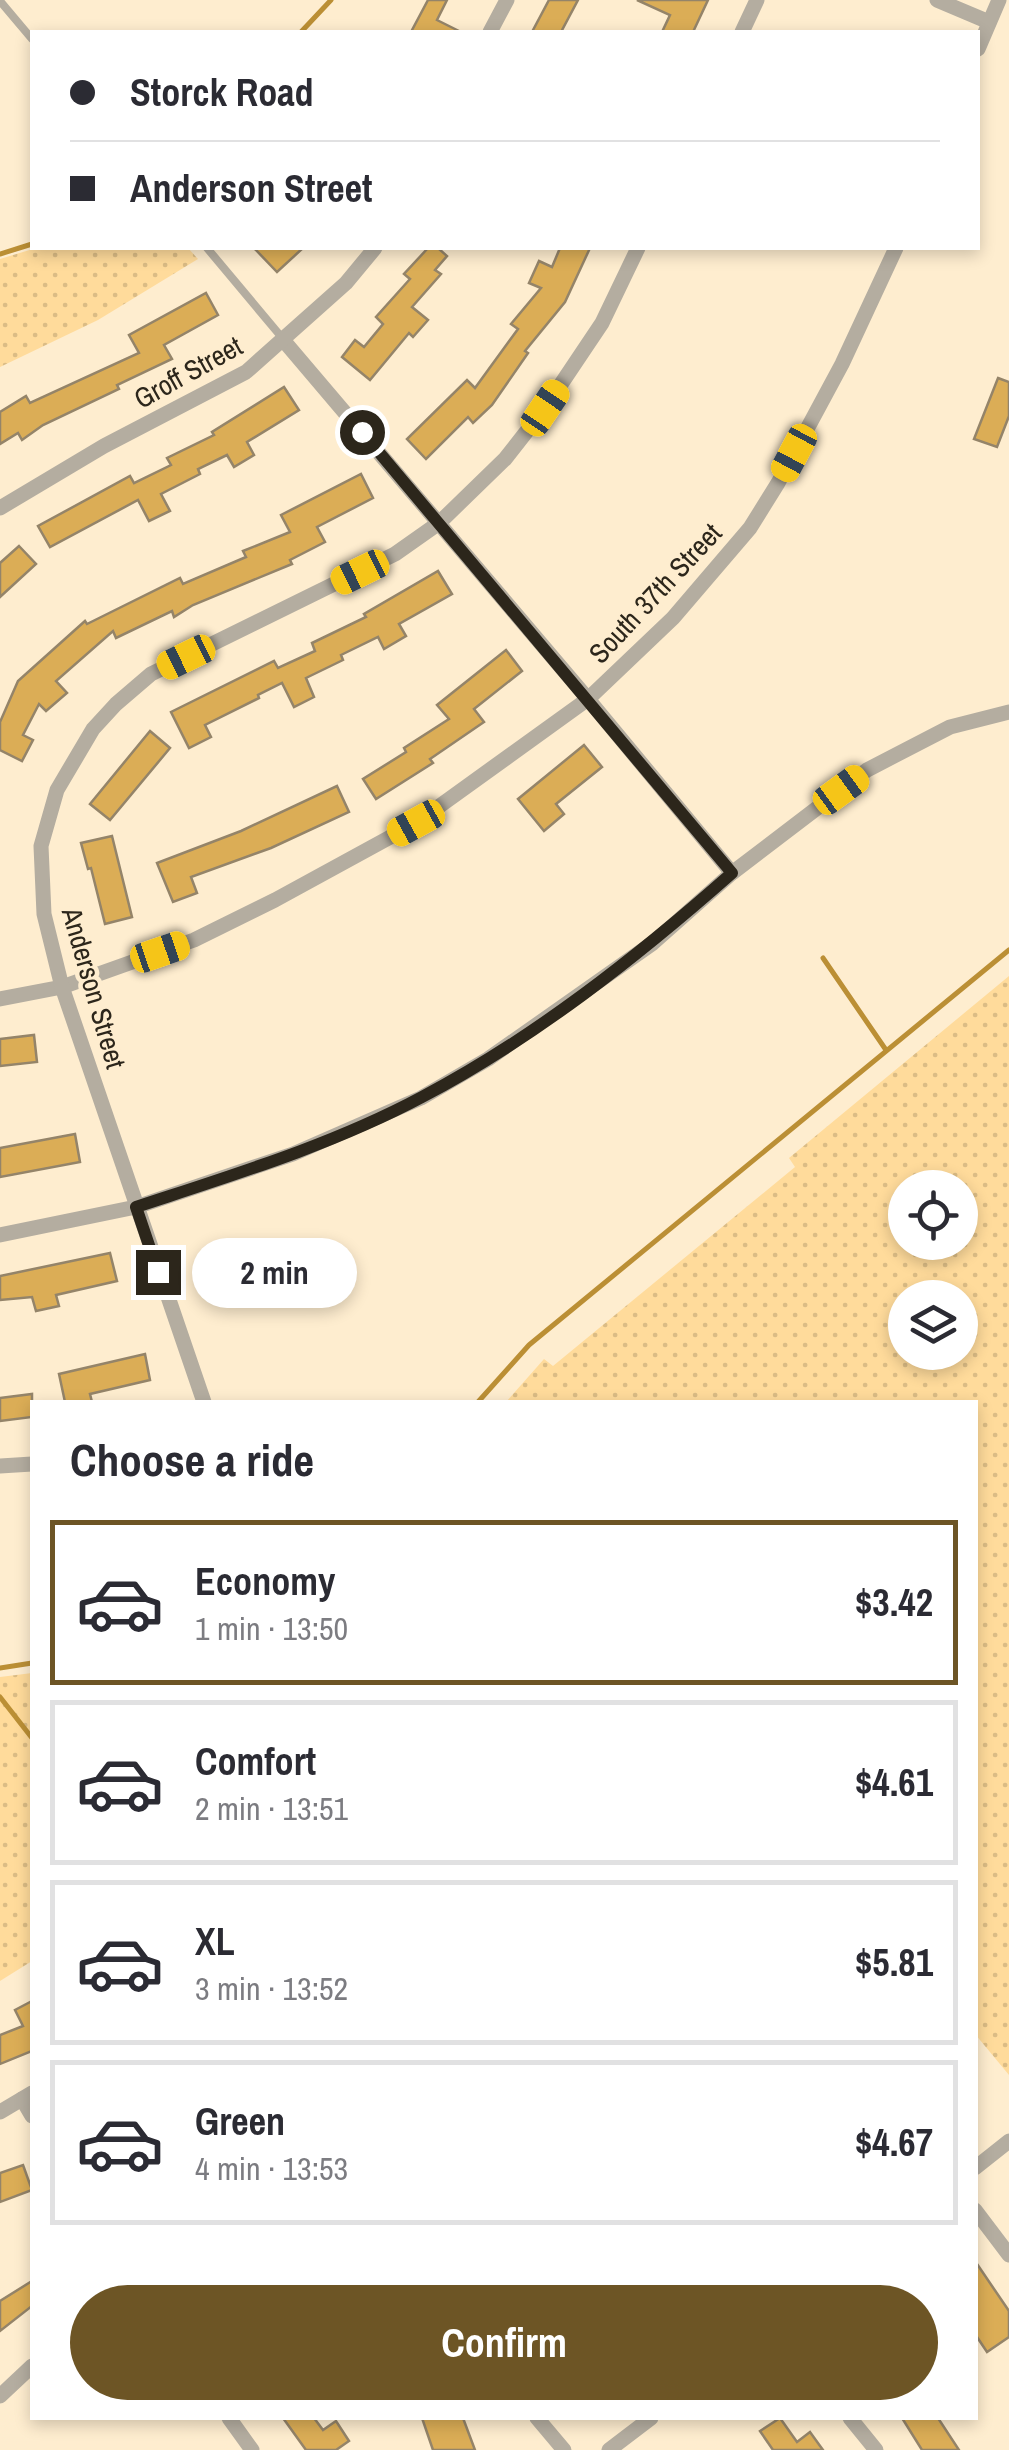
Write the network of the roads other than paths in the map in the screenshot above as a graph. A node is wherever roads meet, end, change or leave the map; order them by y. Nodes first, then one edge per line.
1 (0, 0) edge
2 (506, 0) edge
3 (757, 0) edge
4 (937, 0) edge
5 (998, 0) edge
6 (988, 22) junction
7 (491, 30) edge
8 (743, 30) edge
9 (30, 37) edge
10 (980, 44) edge
11 (209, 250) edge
12 (374, 250) edge
13 (637, 250) edge
14 (895, 250) edge
15 (284, 341) junction
16 (0, 508) edge
17 (439, 523) junction
18 (588, 699) junction
19 (1009, 712) edge
20 (732, 873) junction
21 (62, 986) junction
22 (0, 999) edge
23 (136, 1207) junction
24 (0, 1235) edge
25 (203, 1400) edge
26 (30, 1464) edge
27 (0, 1466) edge
28 (27, 2096) edge
29 (0, 2112) edge
30 (1009, 2141) edge
31 (978, 2166) edge
32 (978, 2214) edge
33 (1009, 2255) edge
34 (30, 2368) edge
35 (0, 2396) edge
36 (230, 2420) edge
37 (539, 2420) edge
38 (649, 2420) edge
39 (852, 2420) edge
40 (252, 2450) edge
41 (564, 2450) edge
42 (609, 2450) edge
43 (876, 2450) edge

1 - 9 lane
2 - 7 street
3 - 8 street
4 - 6 street
5 - 6 street
6 - 10 street
11 - 15 lane
12 - 15 street, Groff Street
13 - 17 street, Anderson Street
14 - 18 street, South 37th Street
15 - 16 street, Groff Street
15 - 17 street
17 - 18 street
17 - 21 street, Anderson Street
18 - 20 street
18 - 21 street, South 37th Street
19 - 20 street
20 - 23 street
21 - 22 street, South 37th Street
21 - 23 street, Anderson Street
23 - 24 street
23 - 25 street, Anderson Street
26 - 27 street
28 - 29 street
30 - 31 street
32 - 33 street
34 - 35 street
36 - 40 street
37 - 41 street
38 - 42 street
39 - 43 street

